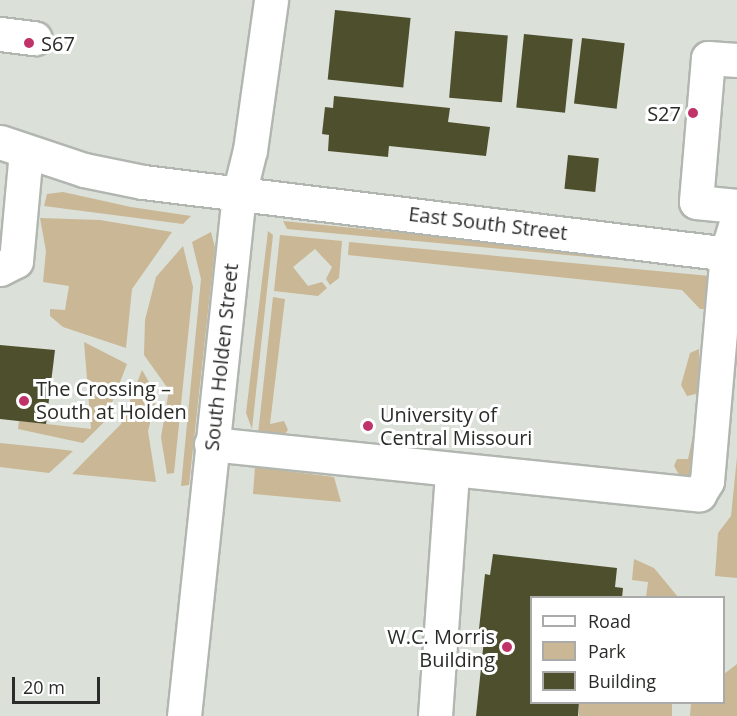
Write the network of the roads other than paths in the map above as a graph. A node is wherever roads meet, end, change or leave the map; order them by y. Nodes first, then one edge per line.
1 (271, 0) edge
2 (0, 34) edge
3 (35, 38) dead end
4 (737, 60) edge
5 (13, 147) edge
6 (239, 194) junction
7 (737, 206) edge
8 (737, 220) edge
9 (732, 253) edge
10 (0, 269) edge
11 (211, 444) junction
12 (452, 471) junction
13 (184, 716) edge
14 (435, 716) edge

1 - 6 main road, South Holden Street
2 - 3 main road
4 - 7 main road
5 - 6 main road, East South Street
5 - 10 main road
6 - 9 main road, East South Street
6 - 11 main road, South Holden Street
8 - 9 main road
9 - 12 main road
11 - 12 main road
11 - 13 main road, South Holden Street
12 - 14 main road

